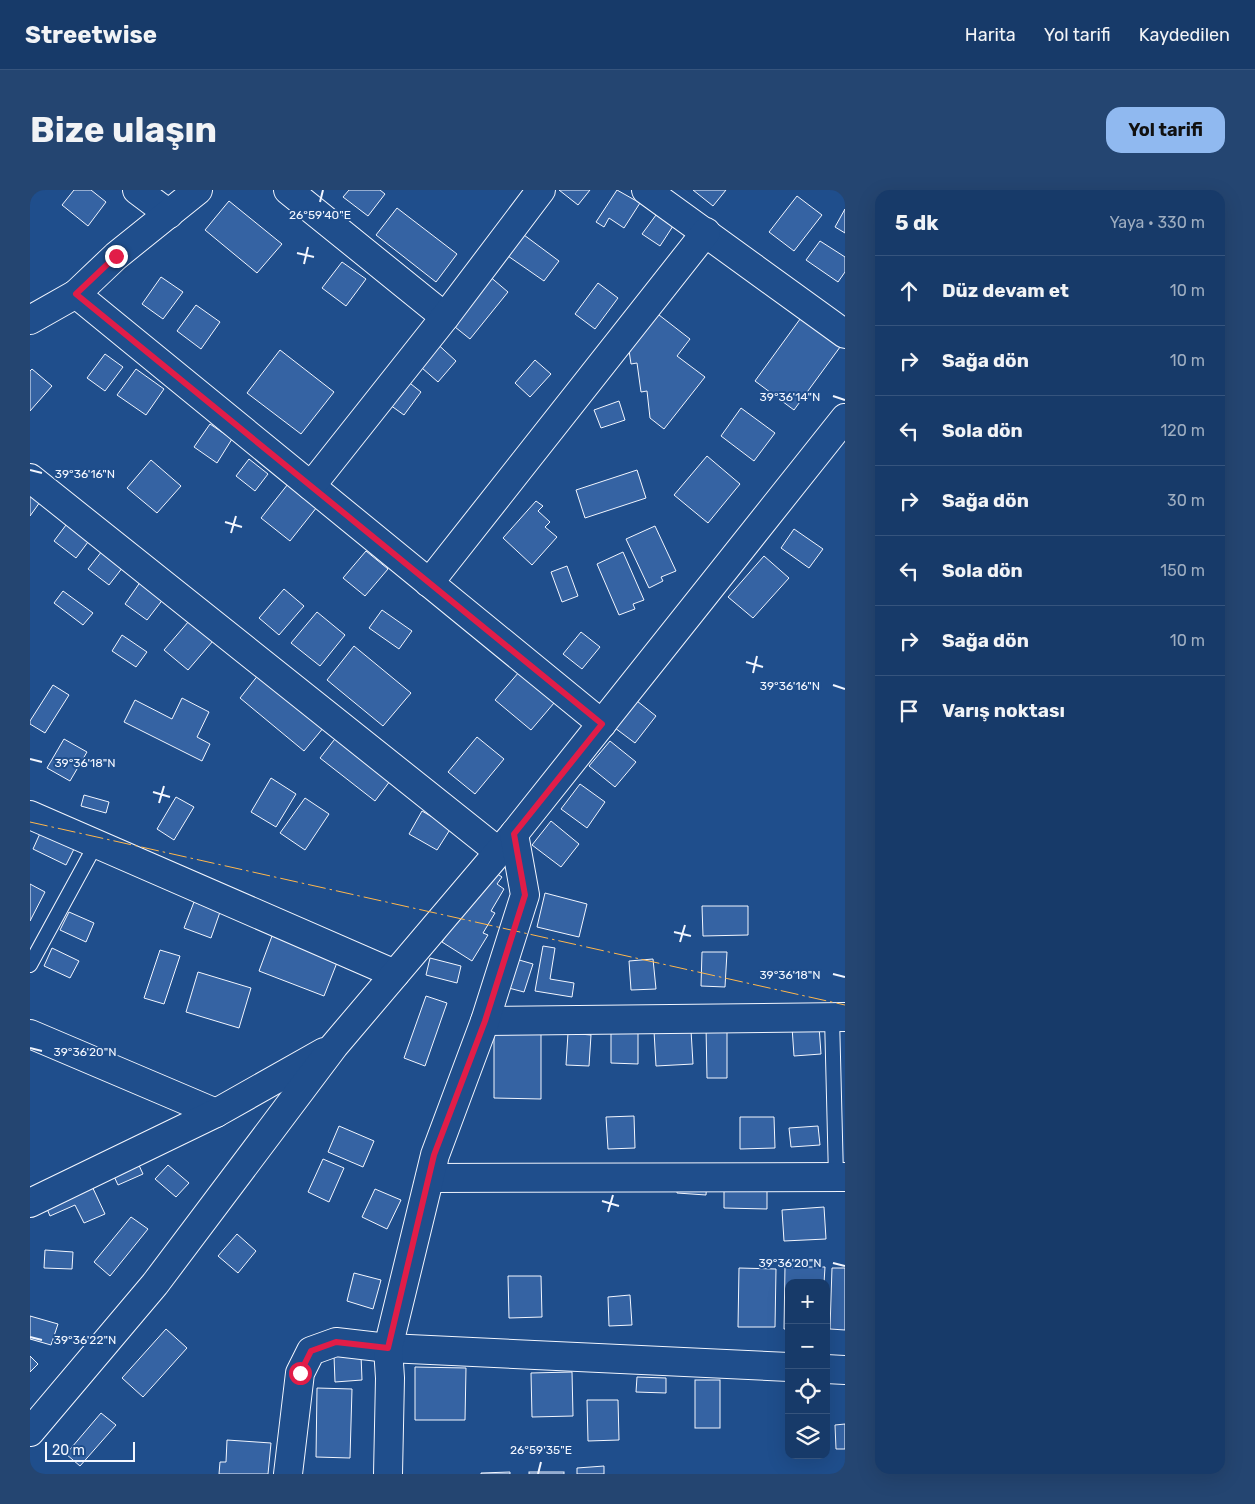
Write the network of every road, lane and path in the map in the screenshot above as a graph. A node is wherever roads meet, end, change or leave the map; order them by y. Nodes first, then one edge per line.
1 (137, 190) edge
2 (198, 190) edge
3 (288, 190) edge
4 (540, 190) edge
5 (646, 190) edge
6 (169, 214) junction
7 (706, 232) junction
8 (76, 294) junction
9 (445, 318) junction
10 (30, 320) edge
11 (845, 334) edge
12 (845, 418) edge
13 (30, 478) edge
14 (311, 486) junction
15 (429, 583) junction
16 (602, 724) junction
17 (30, 815) edge
18 (506, 843) junction
19 (96, 844) junction
20 (30, 965) edge
21 (395, 974) junction
22 (839, 1017) edge
23 (485, 1021) junction
24 (30, 1034) edge
25 (334, 1046) junction
26 (216, 1113) junction
27 (840, 1177) edge
28 (430, 1178) junction
29 (30, 1203) edge
30 (388, 1348) junction
31 (785, 1367) edge
32 (830, 1369) edge
33 (845, 1370) edge
34 (30, 1432) edge
35 (288, 1474) edge
36 (388, 1474) edge

1 - 6 street
2 - 6 street
3 - 9 street
4 - 9 street
5 - 7 street
6 - 8 street
7 - 11 street
7 - 15 street
8 - 10 street
8 - 14 street
9 - 14 street
12 - 16 street
13 - 18 street
14 - 15 street
15 - 16 street
16 - 18 street
17 - 19 street
18 - 21 street
18 - 23 street
19 - 20 lane
19 - 21 street
21 - 25 street
22 - 23 street
22 - 27 lane
23 - 28 street
24 - 26 street
25 - 26 street
25 - 34 street
26 - 29 street
27 - 28 street
28 - 30 street
30 - 31 street
30 - 35 street
30 - 36 street
32 - 33 street

